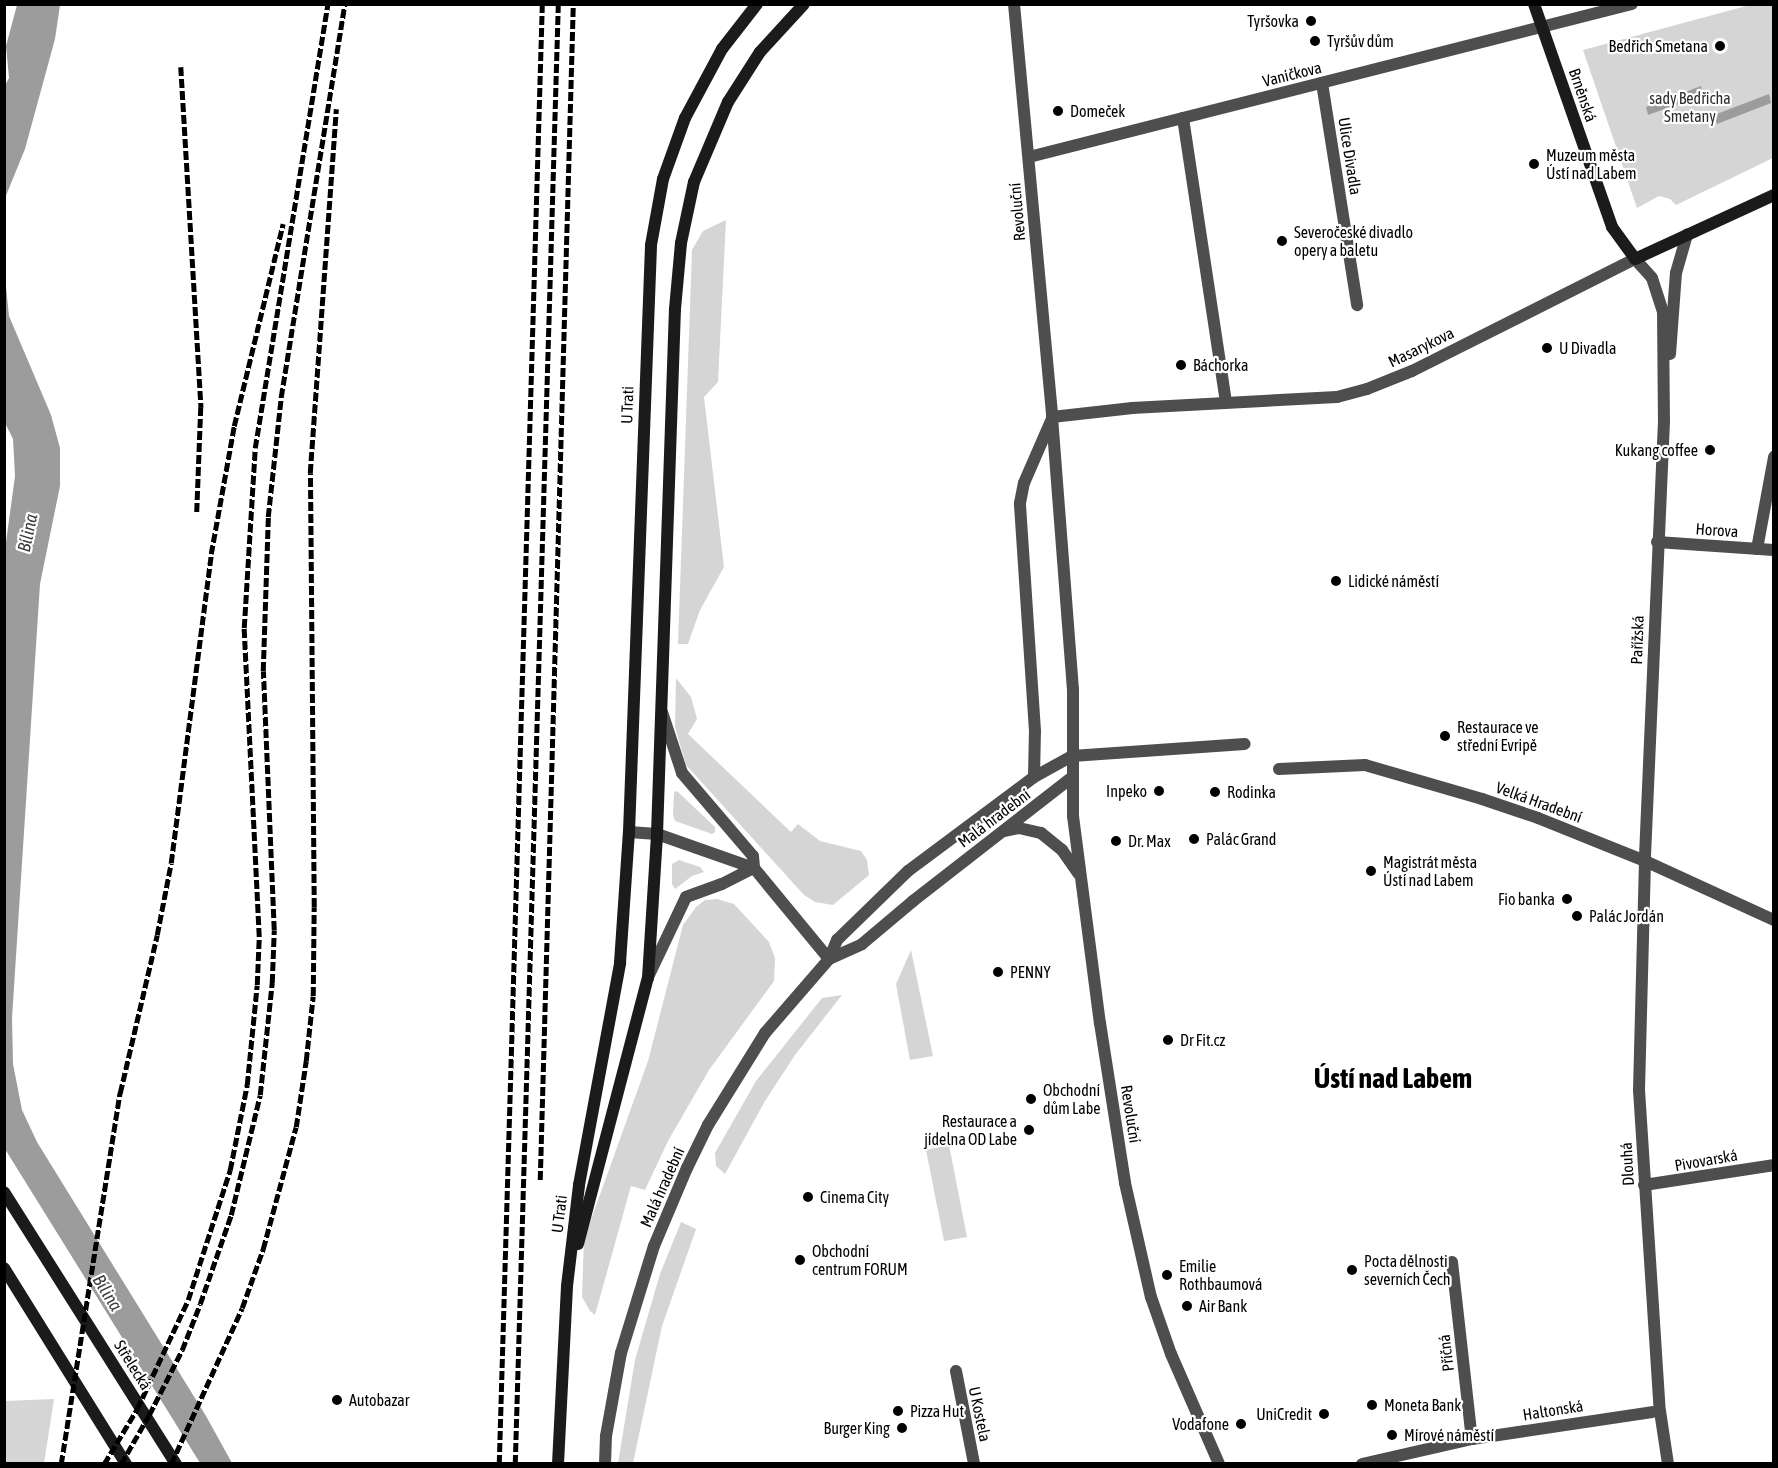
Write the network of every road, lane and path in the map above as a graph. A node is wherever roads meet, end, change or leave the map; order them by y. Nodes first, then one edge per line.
1 (756, 4) edge
2 (804, 4) edge
3 (1014, 4) edge
4 (1534, 4) edge
5 (1632, 4) edge
6 (1542, 27) junction
7 (1322, 83) junction
8 (1183, 118) junction
9 (1029, 157) junction
10 (1773, 195) edge
11 (1687, 235) junction
12 (1635, 259) junction
13 (1357, 305) dead end
14 (1226, 403) junction
15 (1052, 417) junction
16 (1664, 421) junction
17 (1773, 457) edge
18 (1657, 542) junction
19 (1757, 549) junction
20 (1773, 550) edge
21 (662, 712) junction
22 (1245, 744) dead end
23 (1072, 756) junction
24 (1279, 769) dead end
25 (1034, 777) junction
26 (1072, 777) junction
27 (629, 832) junction
28 (1001, 832) junction
29 (657, 834) junction
30 (1645, 861) junction
31 (754, 868) junction
32 (1082, 878) junction
33 (1773, 920) edge
34 (830, 959) junction
35 (648, 978) junction
36 (1773, 1165) edge
37 (1644, 1185) junction
38 (4, 1192) edge
39 (1452, 1262) dead end
40 (4, 1268) edge
41 (567, 1286) junction
42 (956, 1371) dead end
43 (1652, 1412) dead end
44 (1473, 1439) junction
45 (126, 1464) edge
46 (176, 1464) edge
47 (556, 1464) edge
48 (605, 1464) edge
49 (974, 1464) edge
50 (1219, 1464) edge
51 (1362, 1464) edge
52 (1668, 1464) edge

1 - 27 street, U Trati
2 - 21 street, U Trati
3 - 9 street, Revoluční
4 - 6 street, Brněnská
5 - 6 street, Vaníčkova
6 - 7 street, Vaníčkova
6 - 12 street, Brněnská
7 - 8 street, Vaníčkova
7 - 13 street, Ulice Divadla
8 - 9 street, Vaníčkova
8 - 14 street
9 - 15 street, Revoluční
10 - 11 street, Masarykova
11 - 12 street, Masarykova
11 - 16 street, Pařížská
12 - 14 street, Masarykova
12 - 16 street, Pařížská
14 - 15 street, Masarykova
15 - 23 street, Revoluční
15 - 25 street, Revoluční
16 - 18 street, Pařížská
17 - 19 street
18 - 19 street, Horova
18 - 30 street, Pařížská
19 - 20 street, Horova
21 - 29 street, U Trati
21 - 31 street, U Trati
22 - 23 street
23 - 25 street
23 - 26 street, Revoluční
24 - 30 street, Velká Hradební
25 - 34 street, Malá hradební
26 - 28 street, Malá hradební
26 - 32 street, Revoluční
27 - 29 street
27 - 41 street, U Trati
28 - 32 street
28 - 34 street, Malá hradební
29 - 31 street
29 - 35 street, U Trati
30 - 33 street, Velká Hradební
30 - 37 street, Dlouhá
31 - 34 street, U Trati
31 - 35 street, U Trati
32 - 50 street, Revoluční
34 - 48 street, Malá hradební
35 - 41 street, U Trati
36 - 37 street, Pivovarská
37 - 52 street, Dlouhá
38 - 46 street, Střelecká
39 - 44 street, Příčná
40 - 45 street
41 - 47 street
42 - 49 street, U Kostela
43 - 44 street, Haltonská
44 - 51 street, Haltonská

